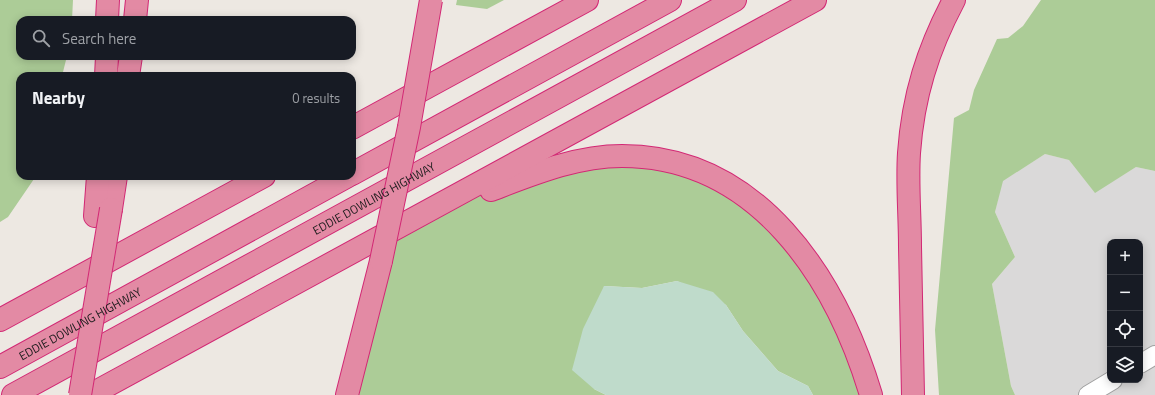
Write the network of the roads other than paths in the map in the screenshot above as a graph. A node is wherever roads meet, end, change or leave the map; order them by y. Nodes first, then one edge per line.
1 (108, 0) edge
2 (137, 0) edge
3 (431, 0) edge
4 (587, 0) edge
5 (670, 0) edge
6 (735, 0) edge
7 (814, 0) edge
8 (954, 0) edge
9 (108, 16) edge
10 (135, 16) edge
11 (107, 60) edge
12 (130, 60) edge
13 (106, 72) edge
14 (129, 72) edge
15 (356, 126) edge
16 (356, 172) edge
17 (99, 180) edge
18 (115, 180) edge
19 (257, 180) edge
20 (341, 180) edge
21 (103, 213) junction
22 (413, 219) junction
23 (380, 270) junction
24 (0, 319) edge
25 (1155, 355) edge
26 (1143, 362) edge
27 (0, 366) edge
28 (1108, 383) edge
29 (13, 395) edge
30 (76, 395) edge
31 (80, 395) edge
32 (90, 395) edge
33 (347, 395) edge
34 (357, 395) edge
35 (871, 395) edge
36 (913, 395) edge
37 (1088, 395) edge

1 - 9 highway
2 - 10 highway
3 - 23 highway, bridge
4 - 15 highway
5 - 16 highway
6 - 29 highway, EDDIE DOWLING HIGHWAY
7 - 22 highway
8 - 36 highway
11 - 13 highway
12 - 14 highway
17 - 21 highway
18 - 21 highway
19 - 24 highway
20 - 27 highway, EDDIE DOWLING HIGHWAY
21 - 30 highway
21 - 31 highway, bridge
22 - 32 highway
22 - 35 highway
23 - 33 highway
23 - 34 highway
25 - 26 street
28 - 37 street

